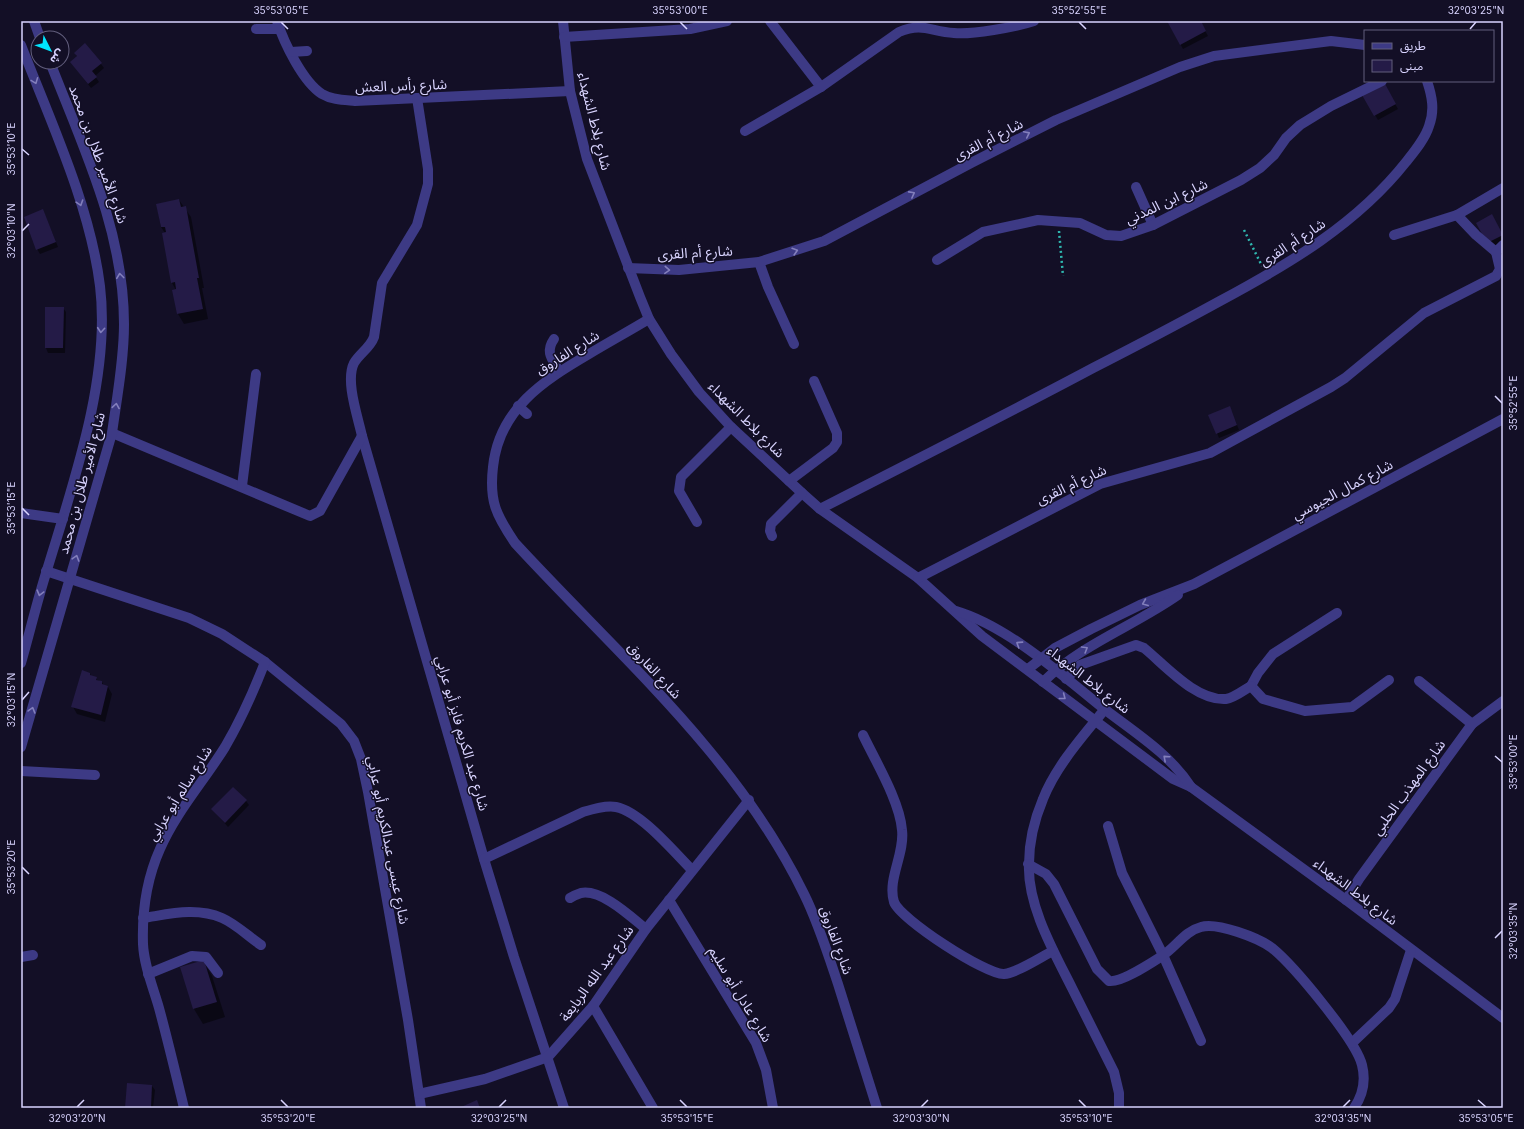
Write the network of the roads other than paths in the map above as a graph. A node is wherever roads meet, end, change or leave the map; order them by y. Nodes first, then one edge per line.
1 (563, 21) edge
2 (727, 21) edge
3 (770, 21) edge
4 (1034, 21) edge
5 (278, 25) edge
6 (256, 29) dead end
7 (564, 38) junction
8 (21, 44) edge
9 (1364, 44) edge
10 (307, 51) dead end
11 (291, 52) junction
12 (53, 70) edge
13 (1380, 82) edge
14 (1427, 82) edge
15 (821, 87) junction
16 (570, 91) junction
17 (417, 98) junction
18 (745, 131) dead end
19 (1136, 187) dead end
20 (1503, 188) edge
21 (1457, 215) junction
22 (1153, 225) junction
23 (1394, 235) dead end
24 (1500, 248) edge
25 (937, 260) dead end
26 (759, 262) junction
27 (628, 268) junction
28 (1501, 275) edge
29 (649, 319) junction
30 (554, 339) dead end
31 (794, 344) dead end
32 (559, 371) junction
33 (256, 374) dead end
34 (814, 381) dead end
35 (518, 406) junction
36 (527, 414) dead end
37 (1503, 419) edge
38 (730, 426) junction
39 (112, 433) junction
40 (362, 436) junction
41 (789, 481) junction
42 (242, 486) junction
43 (802, 493) junction
44 (820, 509) junction
45 (21, 513) edge
46 (63, 519) junction
47 (698, 522) dead end
48 (772, 536) dead end
49 (46, 571) junction
50 (70, 578) junction
51 (918, 578) junction
52 (1194, 584) junction
53 (956, 611) junction
54 (1337, 613) dead end
55 (1041, 658) junction
56 (265, 662) junction
57 (21, 663) edge
58 (1028, 669) junction
59 (1055, 670) junction
60 (1066, 679) junction
61 (1389, 680) dead end
62 (1419, 681) dead end
63 (1043, 682) junction
64 (1251, 686) junction
65 (1503, 701) edge
66 (1105, 709) junction
67 (1095, 721) junction
68 (1472, 724) junction
69 (863, 735) dead end
70 (21, 748) edge
71 (21, 771) edge
72 (95, 775) dead end
73 (1191, 787) junction
74 (749, 800) junction
75 (1108, 826) dead end
76 (484, 859) junction
77 (1028, 864) junction
78 (692, 870) junction
79 (570, 898) dead end
80 (669, 900) junction
81 (1346, 900) junction
82 (142, 918) junction
83 (646, 929) junction
84 (261, 945) dead end
85 (1053, 950) junction
86 (1411, 950) junction
87 (33, 955) dead end
88 (1163, 955) junction
89 (21, 957) edge
90 (218, 973) dead end
91 (148, 974) junction
92 (593, 1006) junction
93 (1503, 1018) edge
94 (1201, 1041) dead end
95 (1352, 1043) junction
96 (548, 1057) junction
97 (419, 1094) junction
98 (184, 1108) edge
99 (421, 1108) edge
100 (564, 1108) edge
101 (653, 1108) edge
102 (773, 1108) edge
103 (877, 1108) edge
104 (1119, 1108) edge
105 (1354, 1108) edge

1 - 7 street, شارع بلاط الشهداء
2 - 7 street
3 - 15 street
4 - 15 street
5 - 6 street
5 - 11 street, شارع رأس العش
7 - 16 street, شارع بلاط الشهداء
8 -> 46 street, شارع الأمير طلال بن محمد
26 -> 9 street, شارع أم القرى
10 - 11 street
11 - 17 street, شارع رأس العش
39 -> 12 street, شارع الأمير طلال بن محمد
13 - 22 street, شارع ابن المدني
14 - 44 street, شارع أم القرى
15 - 18 street
16 - 17 street, شارع رأس العش
16 - 27 street, شارع بلاط الشهداء
17 - 40 street, شارع عبد الكريم فايز أبو عرابي
19 - 22 street
20 - 21 street
21 - 23 street
21 - 24 street
22 - 25 street, شارع ابن المدني
24 - 28 street, شارع أم القرى
27 -> 26 street, شارع أم القرى
26 - 31 street
27 - 29 street, شارع بلاط الشهداء
28 - 51 street, شارع أم القرى
29 - 32 street, شارع الفاروق
29 - 38 street, شارع بلاط الشهداء
30 - 32 street
32 - 35 street, شارع الفاروق
33 - 42 street
34 - 41 street
35 - 36 street
35 - 74 street, شارع الفاروق
37 - 52 street, شارع كمال الجيوسي
38 - 41 street, شارع بلاط الشهداء
38 - 47 street
39 - 42 street
50 -> 39 street, شارع الأمير طلال بن محمد
40 - 42 street
40 - 76 street, شارع عبد الكريم فايز أبو عرابي
41 - 43 street, شارع بلاط الشهداء
43 - 44 street, شارع بلاط الشهداء
43 - 48 street
44 - 51 street, شارع بلاط الشهداء
45 - 46 street
46 - 49 street, شارع الأمير طلال بن محمد
49 - 50 street, شارع عيسى عبدالكريم أبو عرابي
49 -> 57 street, شارع الأمير طلال بن محمد
50 - 56 street, شارع عيسى عبدالكريم أبو عرابي
70 -> 50 street, شارع الأمير طلال بن محمد
51 - 53 street, شارع بلاط الشهداء
52 -> 55 street, شارع كمال الجيوسي
59 -> 52 street, شارع كمال الجيوسي
55 -> 53 street, شارع بلاط الشهداء
53 - 58 street, شارع بلاط الشهداء
54 - 64 street
55 - 58 street, شارع كمال الجيوسي
55 - 59 street, شارع بلاط الشهداء
56 - 82 street, شارع سالم أبو عرابي
56 - 97 street, شارع عيسى عبدالكريم أبو عرابي
58 - 63 street, شارع بلاط الشهداء
59 - 60 street, شارع بلاط الشهداء
59 - 63 street, شارع كمال الجيوسي
60 - 64 street
60 - 66 street, شارع بلاط الشهداء
61 - 64 street
62 - 68 street
63 -> 67 street, شارع بلاط الشهداء
65 - 68 street, شارع المهذب الحلبي
66 - 67 street
73 -> 66 street, شارع بلاط الشهداء
67 - 73 street, شارع بلاط الشهداء
67 - 77 street
68 - 81 street, شارع المهذب الحلبي
69 - 85 street
71 - 72 street
73 - 81 street, شارع بلاط الشهداء
74 - 78 street, شارع عبد الله الربايعة
74 - 103 street, شارع الفاروق
75 - 88 street
76 - 78 street
76 - 96 street, شارع عبد الكريم فايز أبو عرابي
77 - 85 street
77 - 88 street
78 - 80 street, شارع عبد الله الربايعة
79 - 83 street
80 - 83 street, شارع عبد الله الربايعة
80 - 102 street, شارع عادل أبو سليم
81 - 86 street, شارع بلاط الشهداء
82 - 84 street
82 - 91 street, شارع سالم أبو عرابي
83 - 92 street, شارع عبد الله الربايعة
85 - 104 street
86 - 93 street, شارع بلاط الشهداء
86 - 95 street
87 - 89 street
88 - 94 street
88 - 95 street
90 - 91 street
91 - 98 street, شارع سالم أبو عرابي
92 - 96 street, شارع عبد الله الربايعة
92 - 101 street
95 - 105 street
96 - 97 street, شارع عبد الله الربايعة
96 - 100 street, شارع عبد الكريم فايز أبو عرابي
97 - 99 street, شارع عيسى عبدالكريم أبو عرابي

